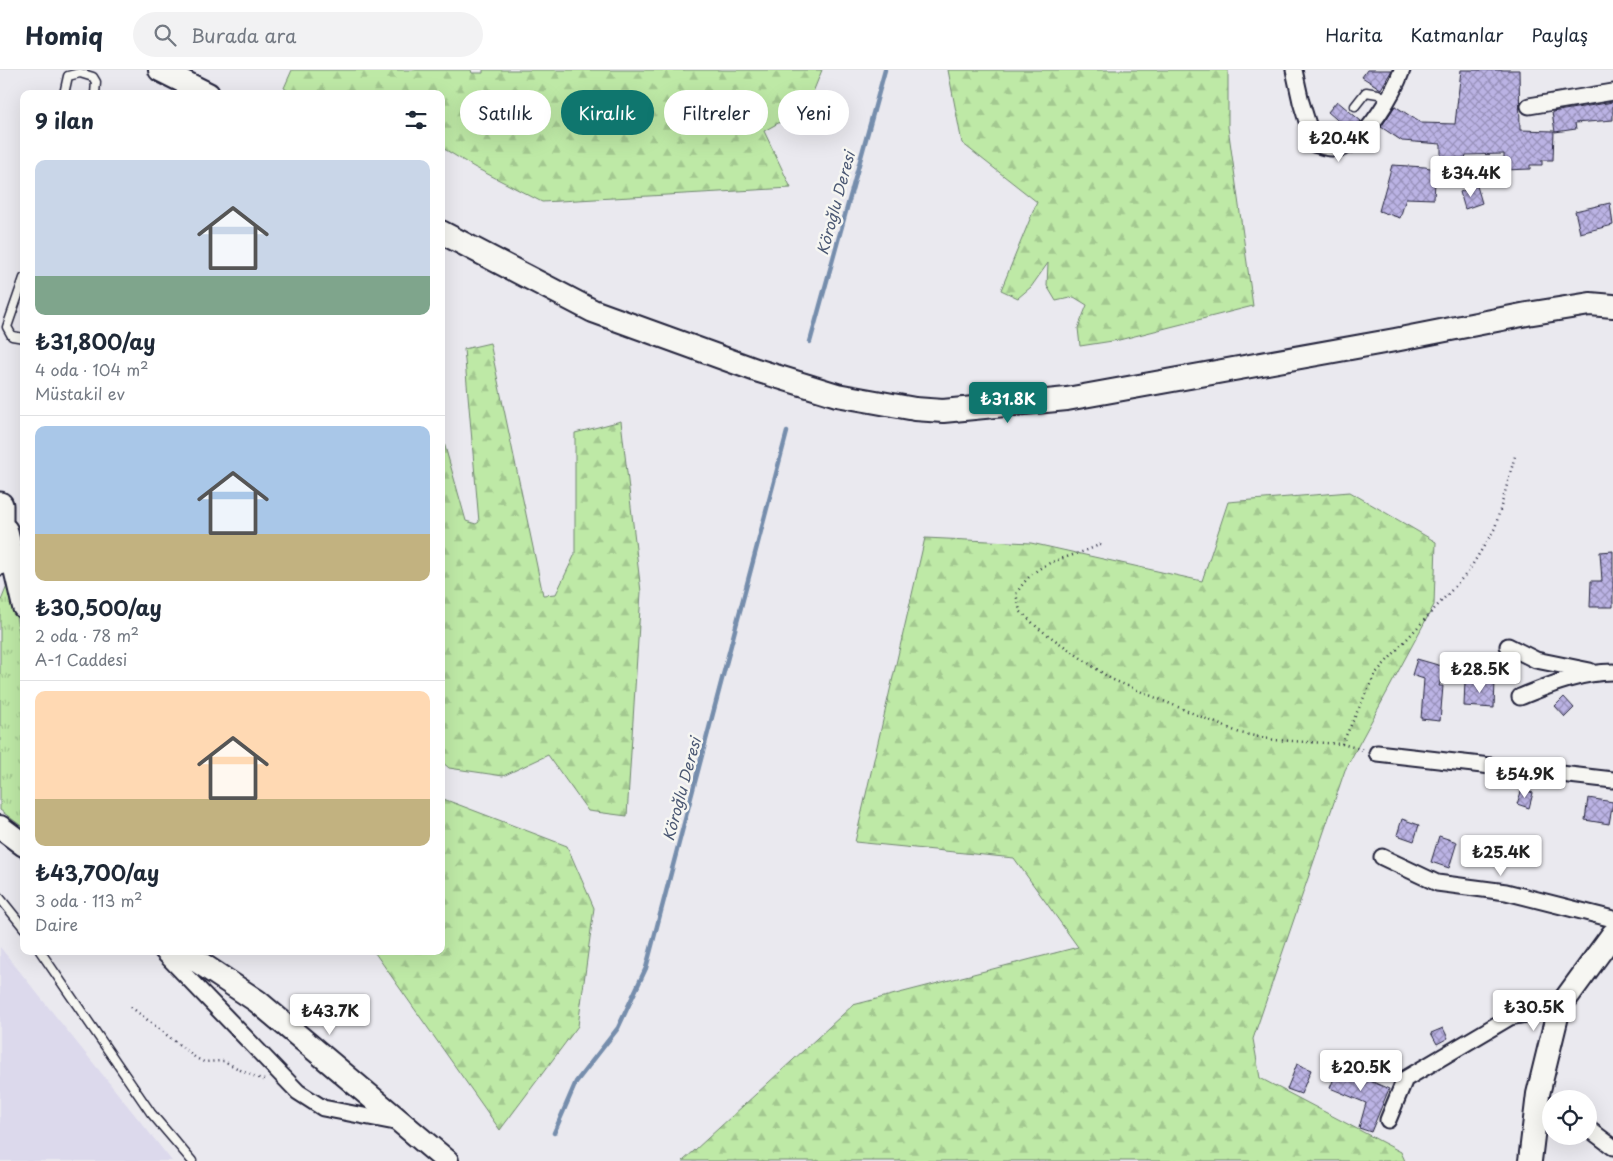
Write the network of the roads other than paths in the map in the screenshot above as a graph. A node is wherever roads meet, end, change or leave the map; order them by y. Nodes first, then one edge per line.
1 (160, 70) edge
2 (1294, 70) edge
3 (1402, 70) edge
4 (87, 72) edge
5 (65, 90) edge
6 (95, 90) edge
7 (200, 90) edge
8 (1613, 92) edge
9 (1387, 99) junction
10 (1355, 106) dead end
11 (1529, 106) dead end
12 (445, 234) edge
13 (20, 290) edge
14 (1613, 306) edge
15 (20, 337) edge
16 (1, 507) edge
17 (0, 562) edge
18 (20, 590) edge
19 (1508, 646) dead end
20 (1606, 672) edge
21 (1520, 697) dead end
22 (1377, 754) road end
23 (1613, 780) edge
24 (0, 827) edge
25 (20, 842) edge
26 (1382, 857) dead end
27 (0, 898) edge
28 (1613, 920) edge
29 (20, 923) edge
30 (1609, 943) edge
31 (43, 955) edge
32 (166, 955) edge
33 (188, 955) edge
34 (1559, 1008) junction
35 (1546, 1090) edge
36 (1542, 1111) edge
37 (1388, 1120) dead end
38 (403, 1124) junction
39 (1597, 1135) edge
40 (1613, 1147) edge
41 (192, 1161) edge
42 (446, 1161) edge
43 (1530, 1161) edge

1 - 7 main road
2 - 9 street
3 - 9 street
4 - 5 lane
4 - 6 lane
8 - 11 street
9 - 10 lane
12 - 14 main road
13 - 15 lane
16 - 17 main road
16 - 18 main road
19 - 20 street
20 - 21 street
22 - 23 street
24 - 25 main road
26 - 28 street
27 - 29 lane
30 - 34 main road
31 - 41 lane
32 - 38 street
33 - 38 main road
34 - 35 main road
34 - 37 street
36 - 43 main road
38 - 42 main road
39 - 40 street

